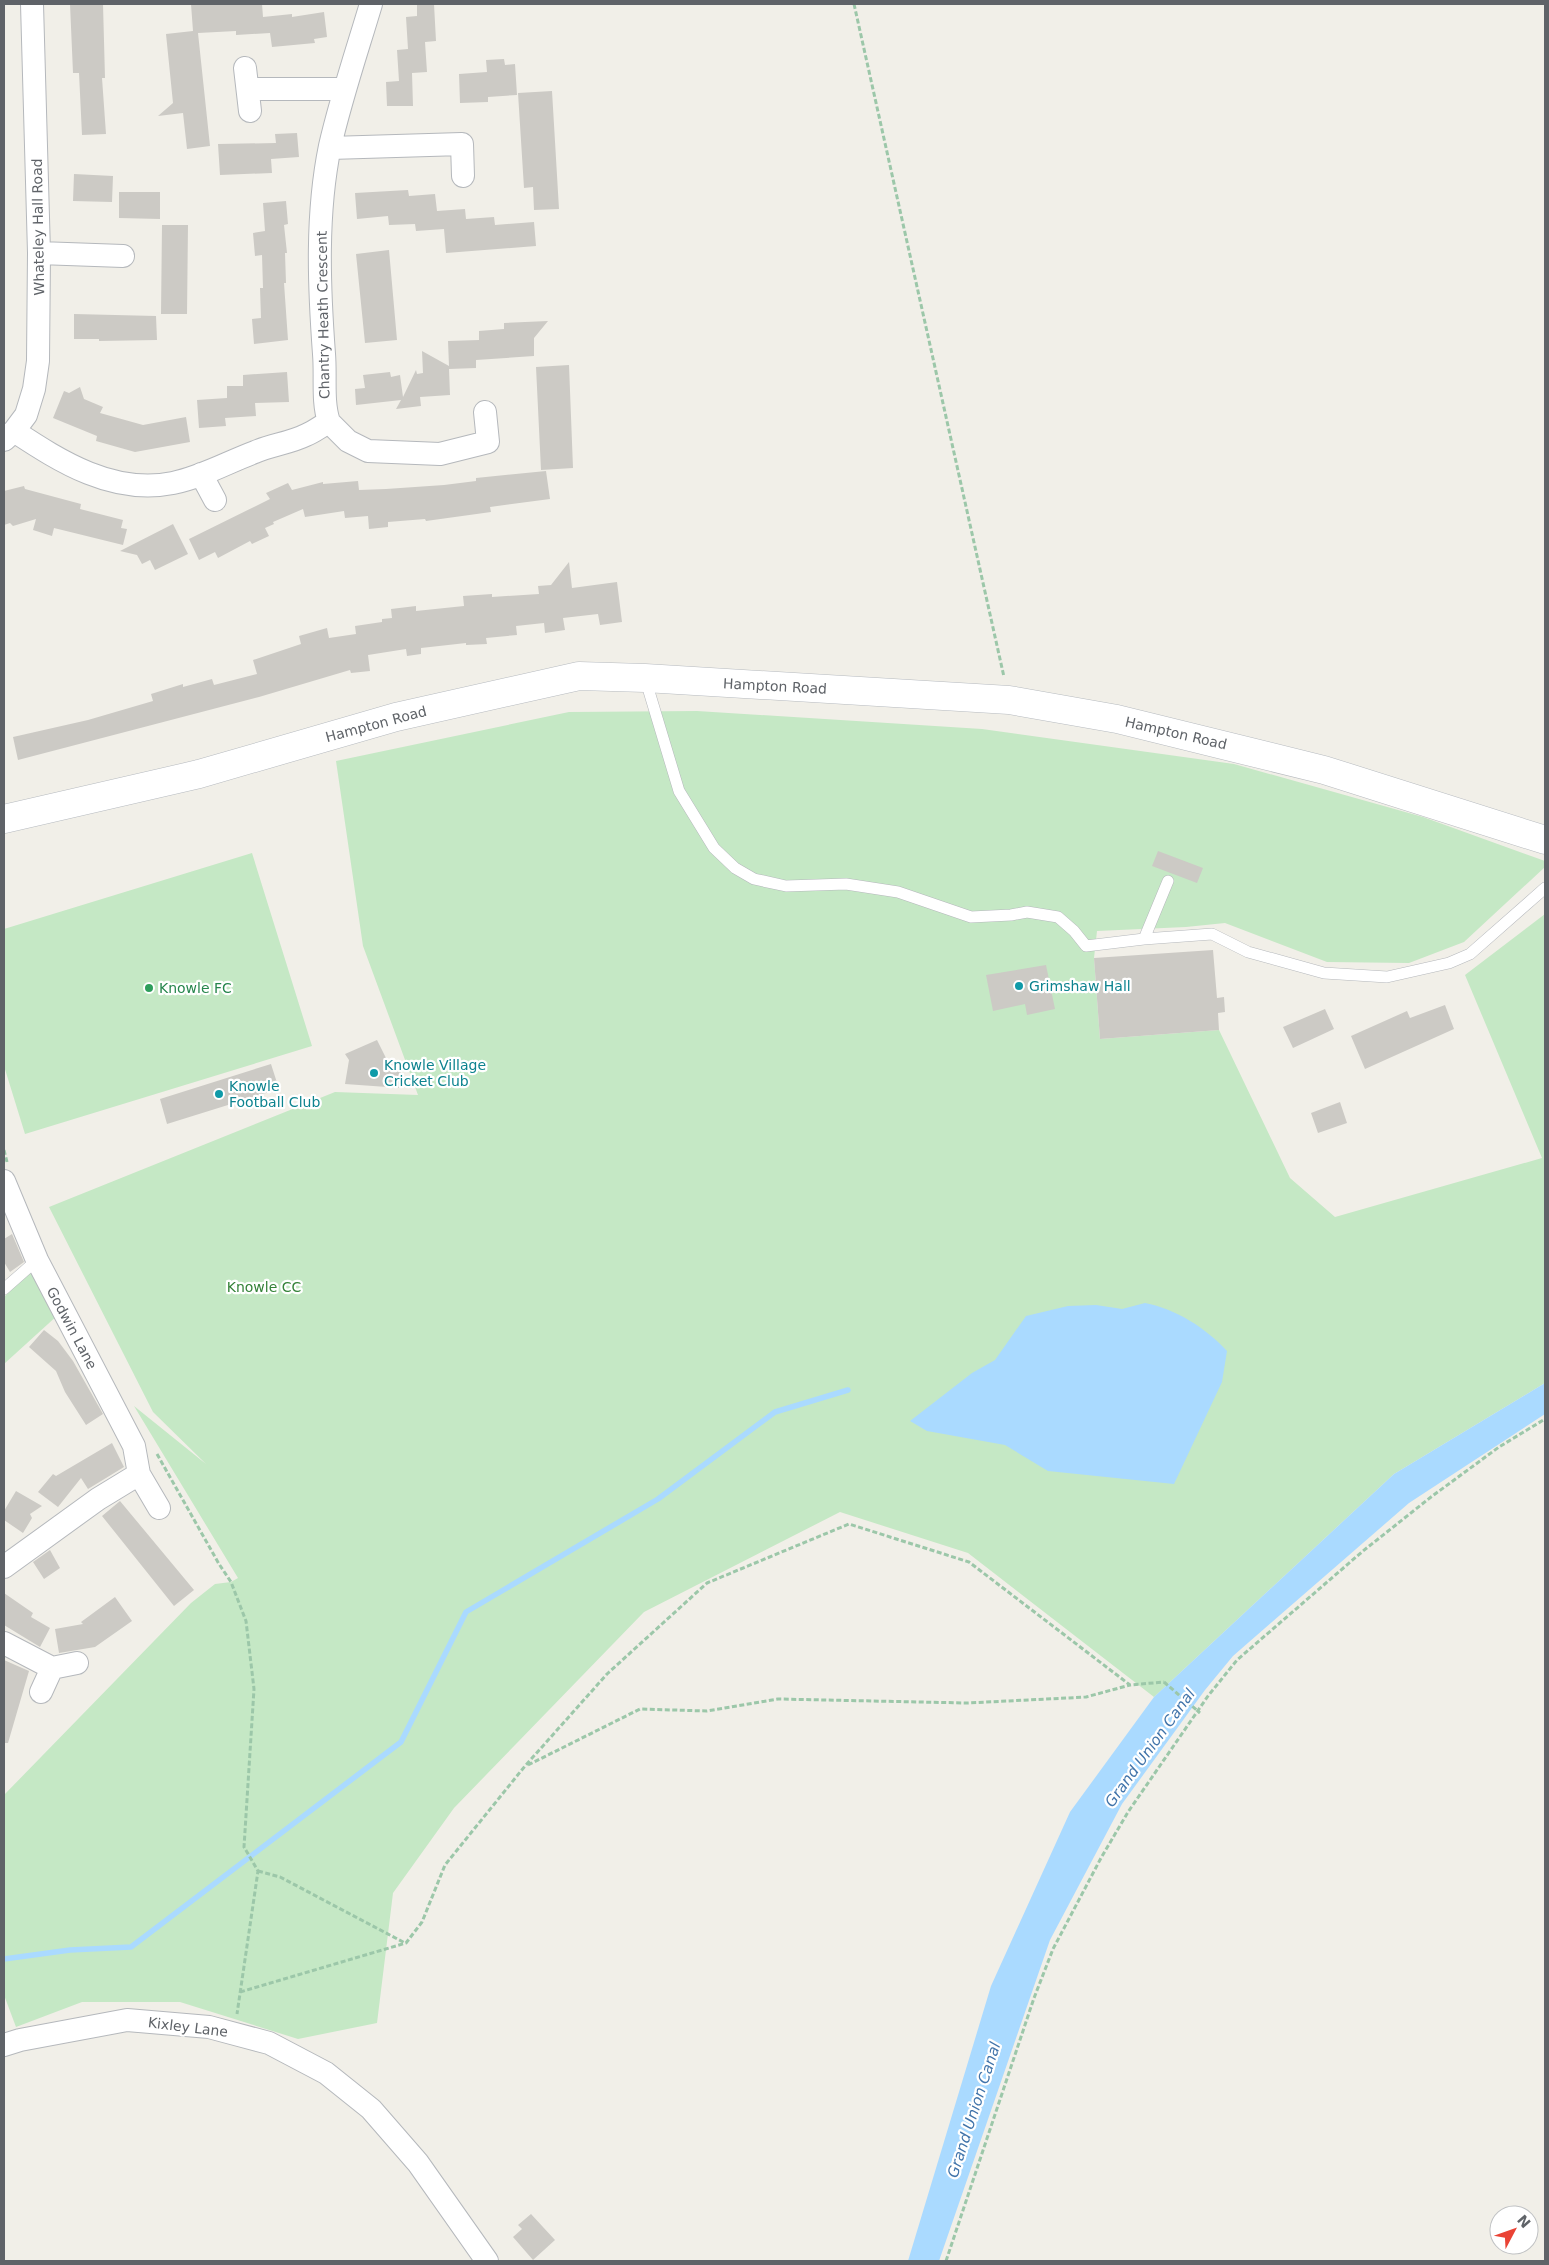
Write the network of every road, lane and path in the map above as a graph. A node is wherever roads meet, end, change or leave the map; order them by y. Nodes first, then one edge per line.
1 (32, 4) edge
2 (371, 4) edge
3 (854, 4) edge
4 (248, 89) dead end
5 (345, 89) junction
6 (330, 148) junction
7 (463, 176) dead end
8 (39, 254) junction
9 (123, 256) dead end
10 (485, 412) dead end
11 (329, 422) junction
12 (9, 436) edge
13 (201, 474) junction
14 (215, 500) dead end
15 (645, 678) junction
16 (1009, 700) junction
17 (4, 819) edge
18 (1545, 840) edge
19 (1168, 881) dead end
20 (1545, 888) edge
21 (1144, 939) junction
22 (4, 1180) edge
23 (37, 1260) junction
24 (4, 1289) edge
25 (1545, 1419) edge
26 (139, 1474) junction
27 (159, 1508) dead end
28 (4, 1567) edge
29 (4, 1643) edge
30 (77, 1663) dead end
31 (52, 1668) junction
32 (1130, 1685) junction
33 (41, 1692) dead end
34 (1200, 1714) dead end
35 (525, 1766) junction
36 (244, 1847) dead end
37 (258, 1871) junction
38 (406, 1943) junction
39 (240, 1992) junction
40 (236, 2033) junction
41 (4, 2045) edge
42 (487, 2261) edge
43 (946, 2261) edge

1 - 8 street, Whateley Hall Road
2 - 5 street, Chantry Heath Crescent
3 - 16 path
4 - 5 street
5 - 6 street, Chantry Heath Crescent
6 - 7 street
6 - 11 street, Chantry Heath Crescent
8 - 9 street
8 - 12 street, Whateley Hall Road
10 - 11 street
11 - 13 street
12 - 13 street
13 - 14 street
15 - 16 street, Hampton Road
15 - 17 street, Hampton Road
15 - 21 lane
16 - 18 street, Hampton Road
19 - 21 lane
20 - 21 lane
22 - 23 street, Godwin Lane
23 - 24 lane
23 - 26 street, Godwin Lane
25 - 43 path
26 - 27 street, Godwin Lane
26 - 28 street
29 - 31 street
30 - 31 street
31 - 33 street
32 - 34 path, bridge
32 - 35 path
32 - 35 path
35 - 38 path
36 - 37 path
37 - 38 path
37 - 39 path
38 - 39 path
39 - 40 path
40 - 41 street, Kixley Lane
40 - 42 street, Kixley Lane

